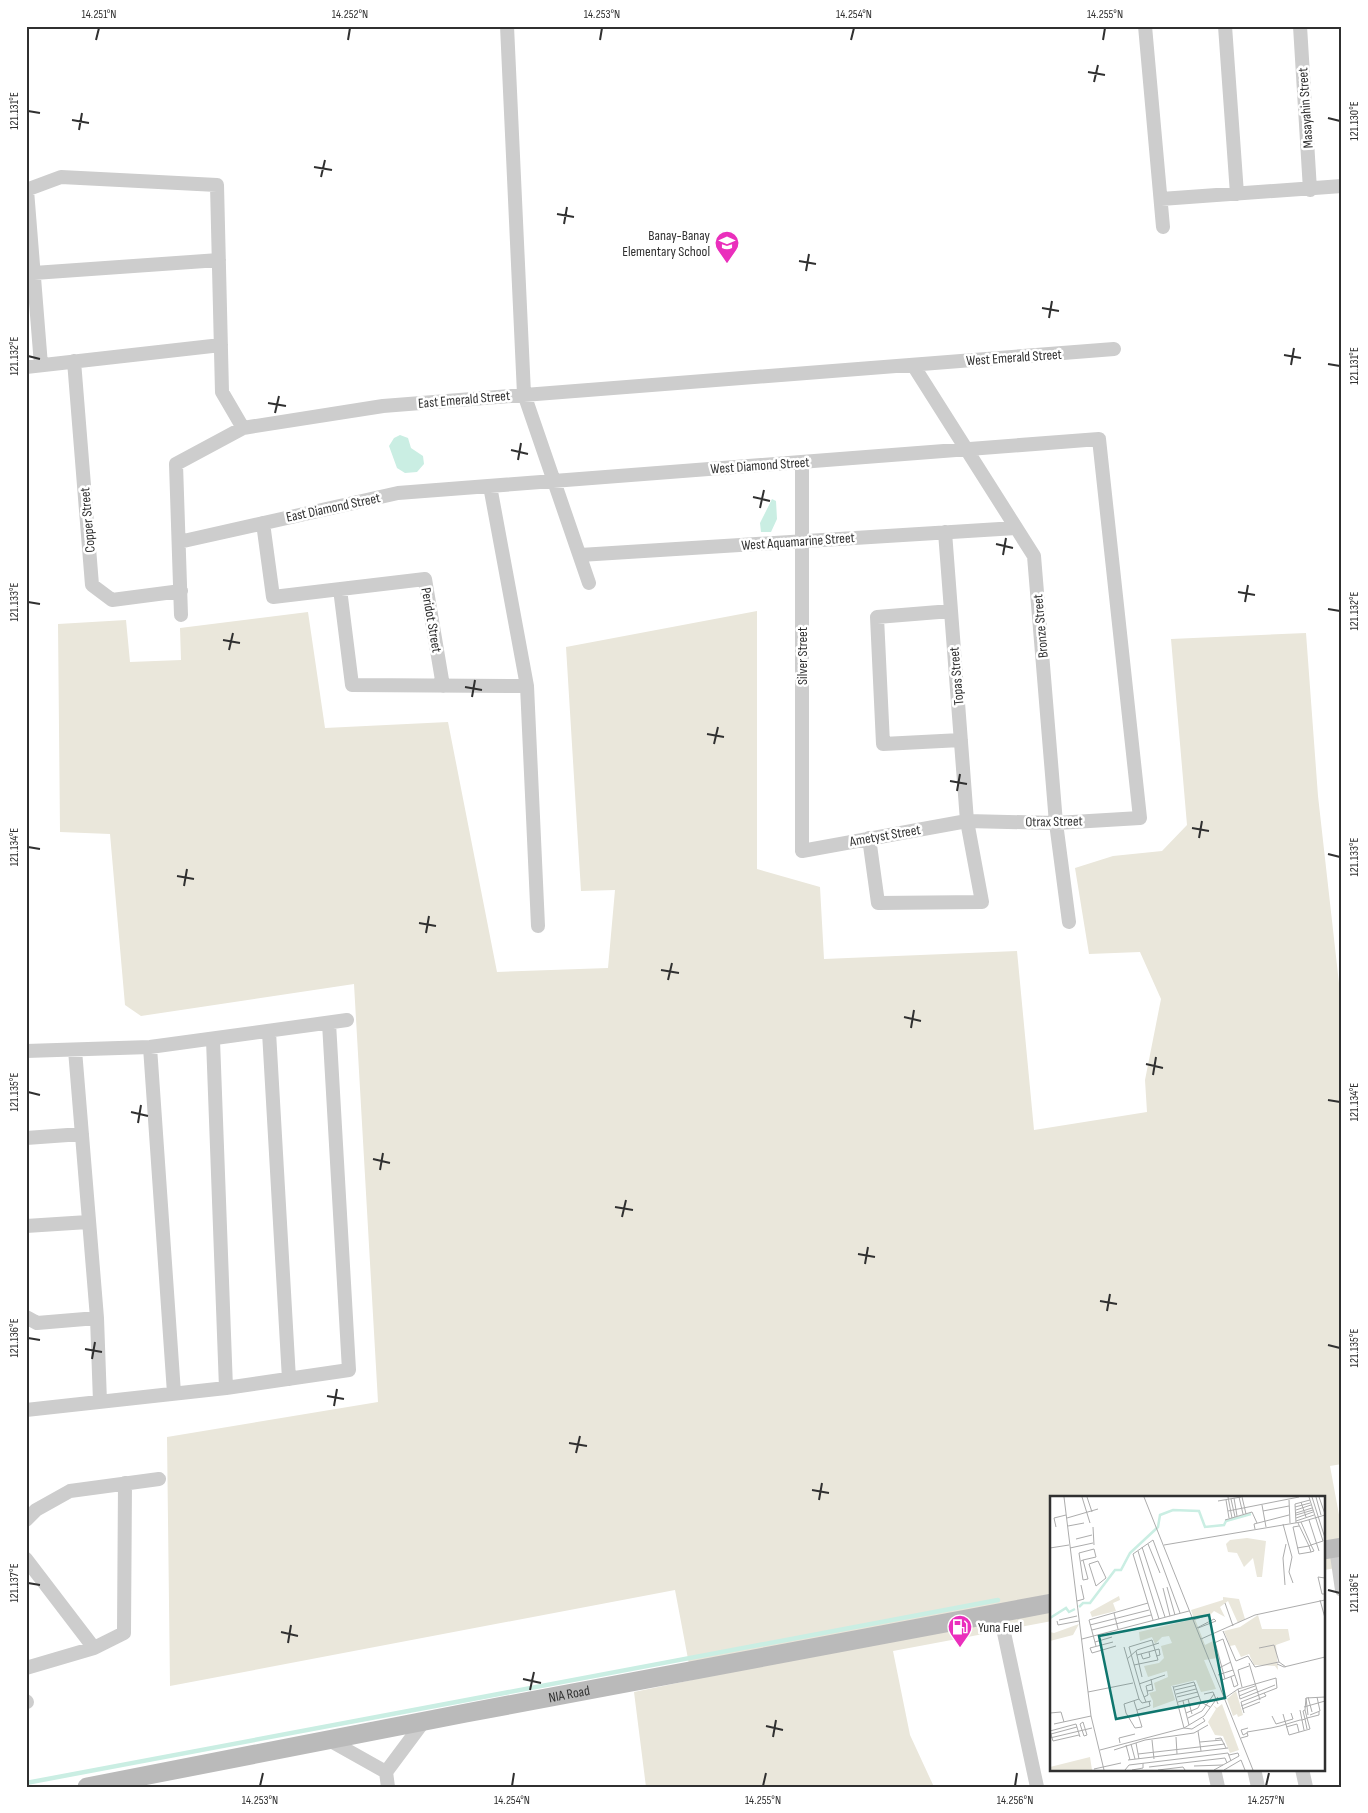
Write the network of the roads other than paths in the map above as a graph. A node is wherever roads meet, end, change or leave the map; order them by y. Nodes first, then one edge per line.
1 (507, 26) edge
2 (1145, 26) edge
3 (1225, 26) edge
4 (1300, 26) edge
5 (1342, 186) edge
6 (27, 190) edge
7 (1310, 190) junction
8 (1237, 194) junction
9 (1161, 200) junction
10 (1163, 227) dead end
11 (219, 260) junction
12 (34, 273) junction
13 (220, 345) junction
14 (1114, 349) dead end
15 (74, 361) junction
16 (40, 365) junction
17 (914, 365) junction
18 (26, 367) edge
19 (524, 394) junction
20 (243, 428) junction
21 (967, 449) junction
22 (802, 462) junction
23 (554, 481) junction
24 (490, 486) junction
25 (264, 523) junction
26 (1016, 528) junction
27 (945, 532) junction
28 (802, 540) junction
29 (179, 542) junction
30 (580, 555) junction
31 (589, 583) dead end
32 (340, 589) junction
33 (181, 591) junction
34 (951, 610) junction
35 (181, 614) dead end
36 (443, 686) junction
37 (527, 686) junction
38 (961, 740) junction
39 (1140, 818) joint
40 (967, 821) junction
41 (1056, 823) junction
42 (869, 838) junction
43 (802, 851) joint
44 (1069, 922) dead end
45 (538, 926) dead end
46 (347, 1020) dead end
47 (330, 1023) junction
48 (269, 1032) junction
49 (213, 1040) junction
50 (150, 1047) junction
51 (75, 1050) junction
52 (26, 1051) edge
53 (82, 1134) junction
54 (26, 1138) edge
55 (88, 1222) junction
56 (26, 1226) edge
57 (26, 1318) edge
58 (97, 1318) junction
59 (289, 1380) junction
60 (226, 1388) junction
61 (174, 1393) junction
62 (100, 1402) junction
63 (26, 1410) edge
64 (159, 1479) dead end
65 (125, 1483) junction
66 (26, 1520) edge
67 (1334, 1548) edge
68 (26, 1559) edge
69 (1342, 1590) edge
70 (1050, 1604) edge
71 (1000, 1614) junction
72 (94, 1648) junction
73 (26, 1668) edge
74 (424, 1721) junction
75 (329, 1740) junction
76 (1214, 1770) edge
77 (1254, 1770) edge
78 (1302, 1770) edge
79 (386, 1772) junction
80 (87, 1787) edge
81 (388, 1787) edge
82 (1037, 1787) edge
83 (1218, 1787) edge
84 (1258, 1787) edge
85 (1306, 1787) edge

1 - 19 street
2 - 9 street
3 - 8 street
4 - 7 street, Masayahin Street
5 - 7 street
6 - 11 street
6 - 12 street
7 - 8 street
8 - 9 street
9 - 10 street
11 - 12 street
11 - 13 street
12 - 16 street
13 - 15 street
13 - 20 street
14 - 17 street, West Emerald Street
15 - 16 street
15 - 33 street, Copper Street
16 - 18 street
17 - 19 street, East Emerald Street
17 - 21 street, Bronze Street
19 - 20 street, East Emerald Street
19 - 23 street
20 - 29 street, East Emerald Street
21 - 22 street, West Diamond Street
21 - 26 street, Bronze Street
21 - 39 street, West Diamond Street
22 - 23 street, West Diamond Street
22 - 28 street, Silver Street
23 - 24 street, West Diamond Street
23 - 30 street
24 - 25 street, East Diamond Street
24 - 37 street
25 - 29 street, East Diamond Street
25 - 32 street, Peridot Street
26 - 27 street, West Aquamarine Street
26 - 41 street, Bronze Street
27 - 28 street, West Aquamarine Street
27 - 34 street, Topas Street
28 - 30 street, West Aquamarine Street
28 - 43 street, Silver Street
29 - 33 street, East Emerald Street
30 - 31 street
32 - 36 street
32 - 36 street, Peridot Street
33 - 35 street, East Emerald Street
34 - 38 street, Topas Street
34 - 38 street
36 - 37 street
37 - 45 street
38 - 40 street, Topas Street
39 - 41 street, Otrax Street
40 - 41 street, Otrax Street
40 - 42 street, Ametyst Street
40 - 42 street, Topas Street
41 - 44 street, Bronze Street
42 - 43 street, Ametyst Street
46 - 47 street
47 - 48 street
47 - 59 street
48 - 49 street
48 - 59 street
49 - 50 street
49 - 60 street
50 - 51 street
50 - 61 street
51 - 52 street
51 - 53 street
53 - 54 street
53 - 55 street
55 - 56 street
55 - 58 street
57 - 58 street
58 - 62 street
59 - 60 street
60 - 61 street
61 - 62 street
62 - 63 street
64 - 65 street
65 - 66 street
65 - 72 street
67 - 69 street
68 - 72 street
70 - 71 street, NIA Road
71 - 74 street, NIA Road
71 - 82 street
72 - 73 street
74 - 75 street, NIA Road
74 - 79 street
75 - 79 street
75 - 80 street, NIA Road
76 - 83 street
77 - 84 street
78 - 85 street
79 - 81 street

